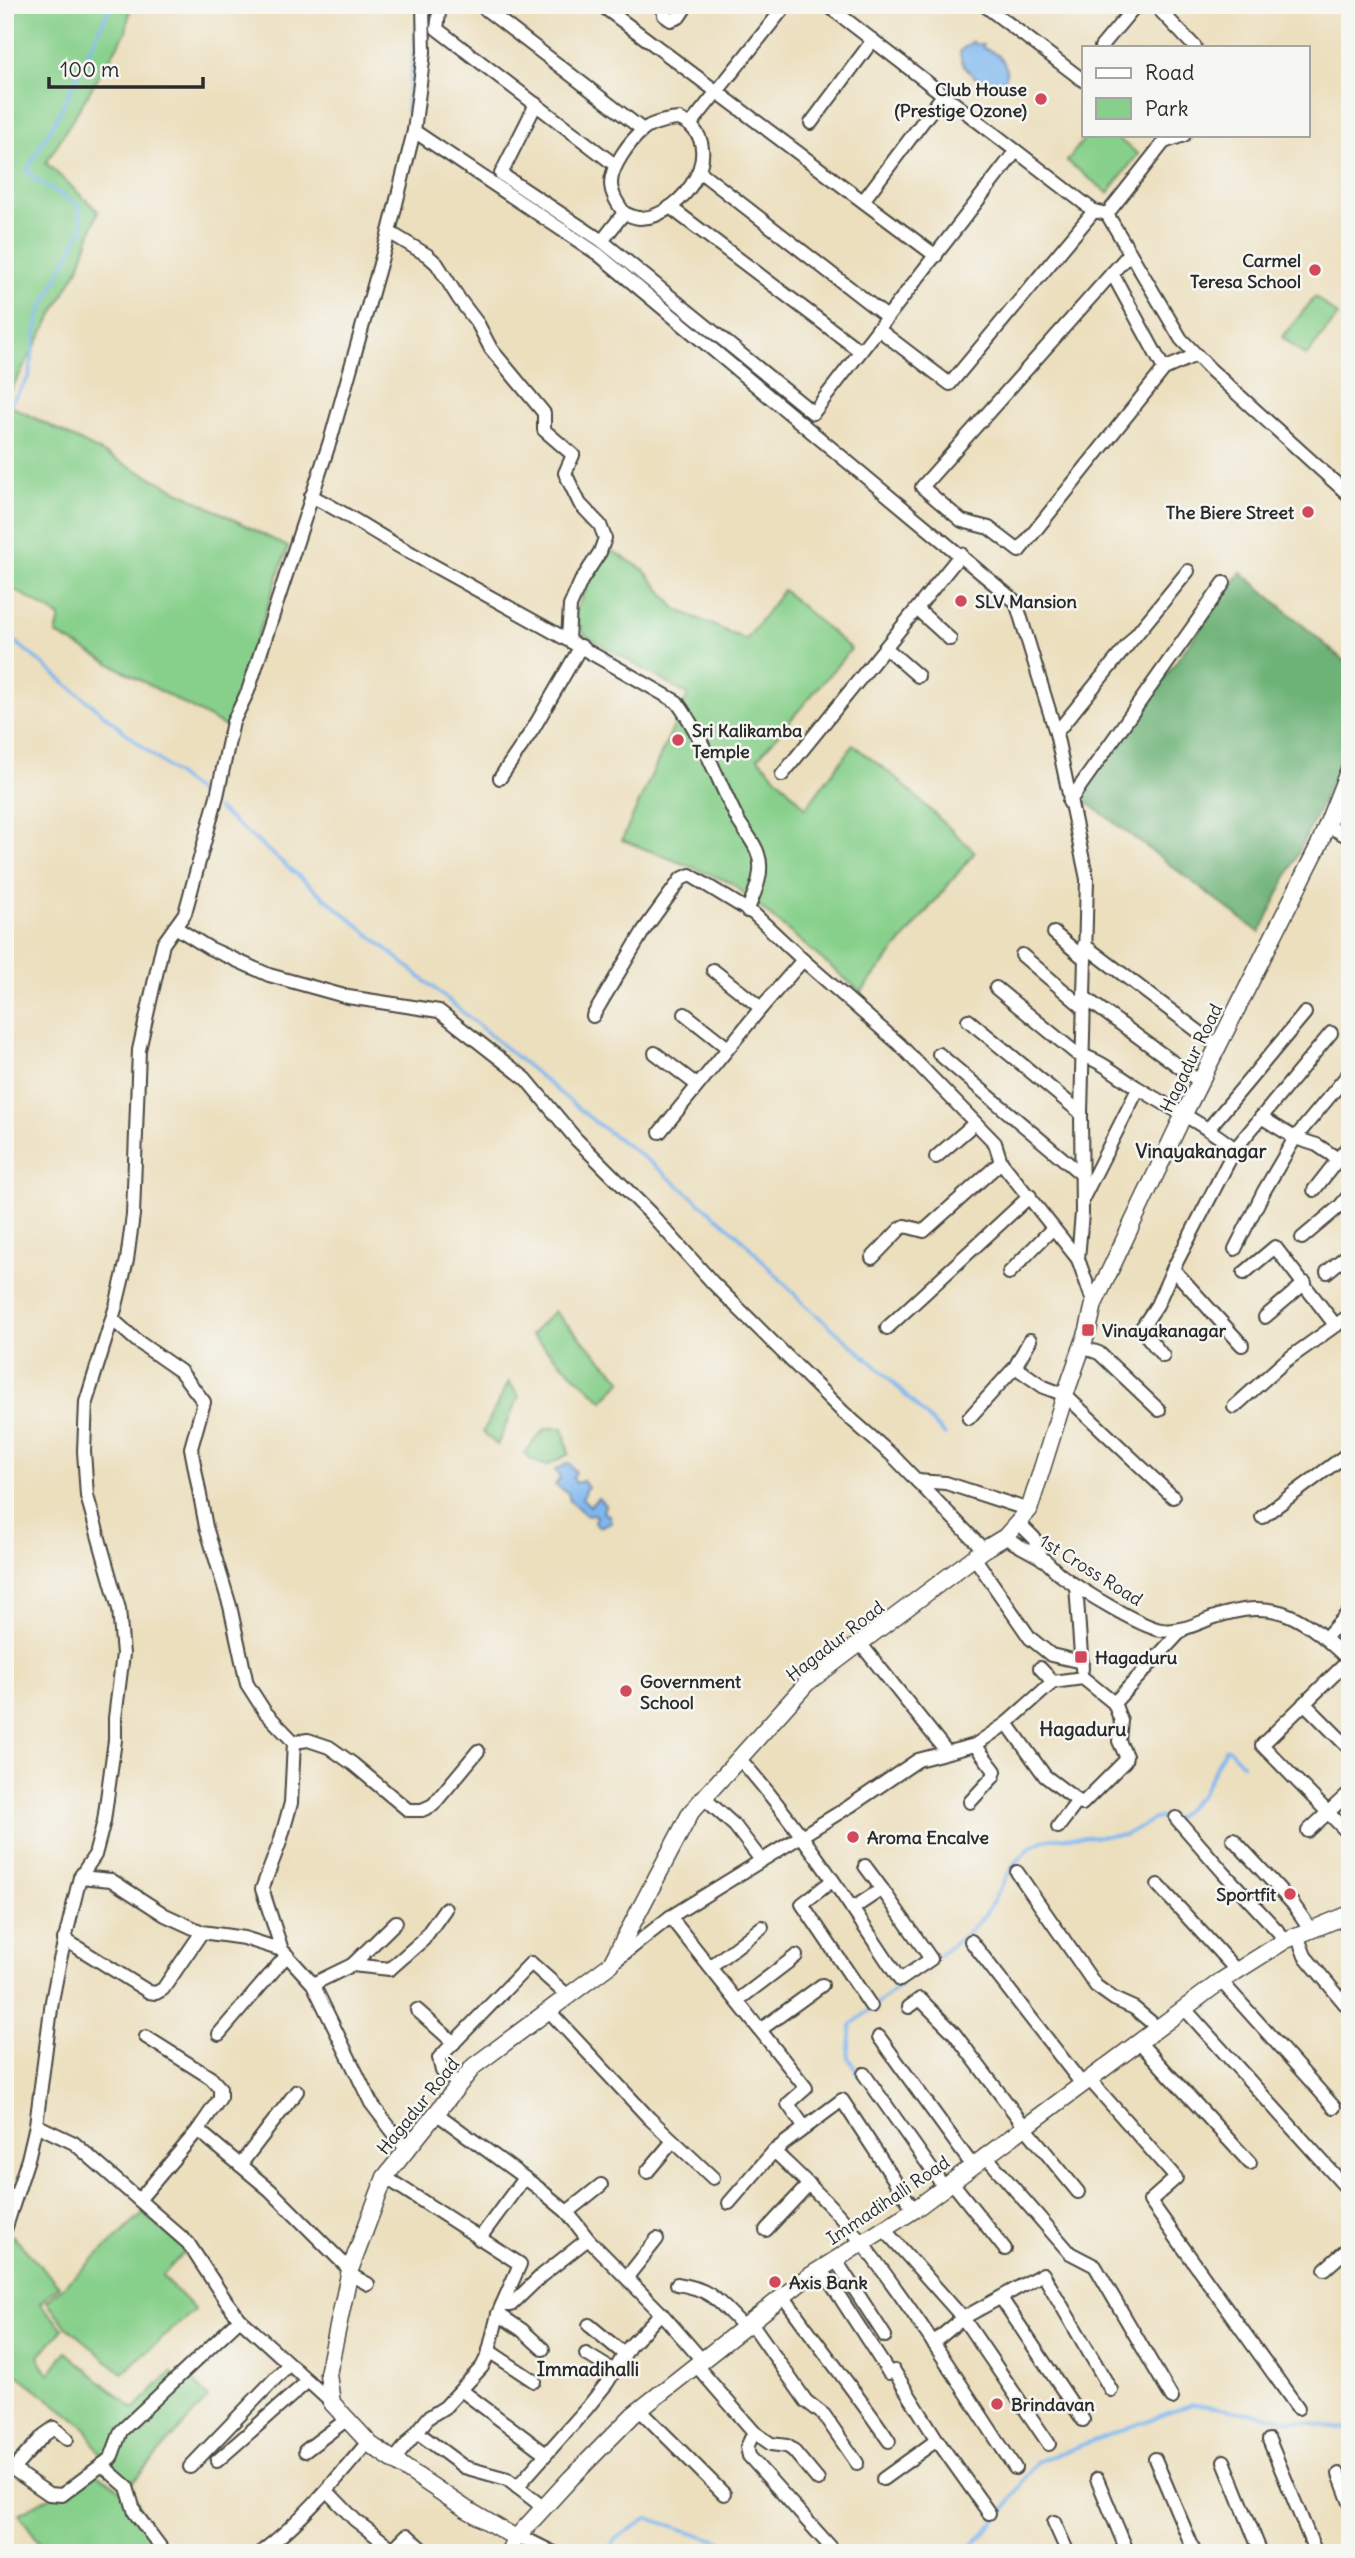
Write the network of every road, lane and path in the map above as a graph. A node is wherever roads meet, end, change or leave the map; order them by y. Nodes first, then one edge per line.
1 (423, 5) edge
2 (440, 5) edge
3 (480, 5) edge
4 (601, 5) edge
5 (663, 5) edge
6 (687, 5) edge
7 (786, 5) edge
8 (827, 5) edge
9 (1136, 5) edge
10 (1155, 5) edge
11 (993, 8) edge
12 (873, 40) junction
13 (1102, 46) edge
14 (1194, 46) edge
15 (1082, 75) edge
16 (718, 92) junction
17 (943, 95) junction
18 (536, 104) junction
19 (811, 123) dead end
20 (691, 124) junction
21 (643, 130) junction
22 (414, 131) junction
23 (1160, 138) edge
24 (1016, 151) junction
25 (615, 165) junction
26 (699, 171) junction
27 (863, 201) junction
28 (670, 207) junction
29 (1094, 211) junction
30 (624, 214) junction
31 (1107, 214) junction
32 (389, 232) junction
33 (602, 242) junction
34 (1130, 253) junction
35 (936, 256) junction
36 (1112, 273) junction
37 (887, 317) junction
38 (878, 329) junction
39 (860, 351) junction
40 (1196, 355) junction
41 (1164, 369) junction
42 (311, 496) junction
43 (1350, 496) edge
44 (961, 554) junction
45 (1188, 571) dead end
46 (1224, 583) dead end
47 (918, 610) junction
48 (568, 639) junction
49 (950, 639) dead end
50 (581, 646) junction
51 (886, 648) junction
52 (918, 676) dead end
53 (1056, 733) junction
54 (1350, 767) edge
55 (782, 775) dead end
56 (500, 778) dead end
57 (1069, 802) junction
58 (1327, 825) junction
59 (1350, 838) edge
60 (747, 911) junction
61 (175, 927) junction
62 (1054, 933) dead end
63 (1084, 952) junction
64 (1022, 956) dead end
65 (803, 960) junction
66 (713, 970) dead end
67 (996, 988) dead end
68 (1085, 1003) junction
69 (761, 1008) junction
70 (1305, 1013) dead end
71 (685, 1014) dead end
72 (593, 1016) dead end
73 (968, 1020) dead end
74 (1331, 1033) dead end
75 (1219, 1047) junction
76 (728, 1048) junction
77 (655, 1053) dead end
78 (939, 1054) dead end
79 (1084, 1056) junction
80 (1350, 1072) edge
81 (1200, 1083) junction
82 (696, 1085) junction
83 (1138, 1088) junction
84 (1081, 1113) junction
85 (1184, 1114) junction
86 (1261, 1118) junction
87 (975, 1123) junction
88 (1209, 1128) junction
89 (660, 1132) dead end
90 (1295, 1138) junction
91 (1350, 1144) edge
92 (1235, 1149) junction
93 (936, 1157) dead end
94 (1337, 1159) junction
95 (1001, 1162) junction
96 (1350, 1167) edge
97 (1081, 1174) junction
98 (1314, 1190) dead end
99 (1350, 1194) edge
100 (1031, 1196) junction
101 (1082, 1199) junction
102 (1052, 1228) junction
103 (1302, 1238) dead end
104 (1235, 1249) dead end
105 (1350, 1252) edge
106 (872, 1258) dead end
107 (1078, 1259) junction
108 (1173, 1269) junction
109 (1327, 1272) dead end
110 (1009, 1273) dead end
111 (1244, 1273) dead end
112 (1305, 1283) junction
113 (1094, 1304) junction
114 (1350, 1315) edge
115 (1265, 1317) dead end
116 (112, 1319) junction
117 (1336, 1326) junction
118 (887, 1328) dead end
119 (1030, 1340) dead end
120 (1242, 1345) dead end
121 (1082, 1348) junction
122 (1163, 1356) dead end
123 (1014, 1367) junction
124 (1065, 1395) junction
125 (1234, 1408) dead end
126 (1158, 1409) dead end
127 (970, 1418) dead end
128 (1350, 1452) edge
129 (917, 1481) junction
130 (1173, 1497) dead end
131 (1024, 1516) junction
132 (1262, 1517) dead end
133 (1005, 1537) junction
134 (979, 1554) junction
135 (1042, 1559) junction
136 (1076, 1586) junction
137 (1350, 1612) edge
138 (1183, 1629) junction
139 (1325, 1638) junction
140 (860, 1643) junction
141 (1349, 1661) edge
142 (1082, 1662) junction
143 (1040, 1668) dead end
144 (1083, 1678) junction
145 (1053, 1682) junction
146 (1114, 1703) junction
147 (1304, 1703) junction
148 (1007, 1723) junction
149 (294, 1742) junction
150 (975, 1745) junction
151 (1350, 1749) edge
152 (478, 1751) dead end
153 (947, 1752) junction
154 (739, 1758) junction
155 (1350, 1792) edge
156 (704, 1798) junction
157 (1078, 1801) junction
158 (970, 1802) dead end
159 (1330, 1813) junction
160 (1177, 1818) dead end
161 (1058, 1827) dead end
162 (1308, 1831) dead end
163 (1350, 1835) edge
164 (802, 1836) junction
165 (1233, 1839) dead end
166 (761, 1860) junction
167 (865, 1866) dead end
168 (1017, 1872) dead end
169 (80, 1877) junction
170 (832, 1881) junction
171 (1158, 1885) dead end
172 (882, 1889) junction
173 (445, 1909) dead end
174 (852, 1909) junction
175 (1350, 1914) edge
176 (670, 1917) junction
177 (396, 1922) dead end
178 (762, 1927) dead end
179 (202, 1932) junction
180 (1298, 1935) junction
181 (64, 1939) junction
182 (971, 1941) dead end
183 (284, 1953) junction
184 (796, 1955) dead end
185 (611, 1964) junction
186 (352, 1965) junction
187 (710, 1967) junction
188 (1237, 1971) junction
189 (1221, 1981) junction
190 (313, 1984) junction
191 (822, 1985) dead end
192 (568, 1996) junction
193 (737, 2001) junction
194 (871, 2006) dead end
195 (909, 2007) dead end
196 (1184, 2008) junction
197 (416, 2010) dead end
198 (548, 2010) junction
199 (1350, 2010) edge
200 (1158, 2028) junction
201 (760, 2030) junction
202 (219, 2034) dead end
203 (146, 2037) dead end
204 (879, 2037) dead end
205 (1139, 2042) junction
206 (454, 2043) junction
207 (864, 2074) dead end
208 (1086, 2082) junction
209 (459, 2084) junction
210 (297, 2091) dead end
211 (1334, 2107) dead end
212 (436, 2113) junction
213 (36, 2125) junction
214 (1024, 2127) junction
215 (805, 2128) junction
216 (198, 2130) junction
217 (673, 2141) junction
218 (406, 2149) junction
219 (774, 2151) junction
220 (979, 2160) junction
221 (1250, 2163) dead end
222 (240, 2165) junction
223 (646, 2172) dead end
224 (385, 2177) junction
225 (524, 2178) junction
226 (713, 2178) dead end
227 (809, 2184) junction
228 (947, 2184) junction
229 (601, 2185) dead end
230 (1077, 2192) dead end
231 (1350, 2192) edge
232 (139, 2200) junction
233 (729, 2203) dead end
234 (914, 2210) junction
235 (567, 2212) junction
236 (883, 2228) junction
237 (5, 2230) edge
238 (766, 2230) dead end
239 (480, 2239) junction
240 (588, 2239) junction
241 (657, 2239) dead end
242 (861, 2242) junction
243 (1350, 2247) edge
244 (1005, 2249) dead end
245 (828, 2264) junction
246 (1325, 2269) dead end
247 (349, 2272) junction
248 (627, 2277) junction
249 (368, 2284) dead end
250 (677, 2284) dead end
251 (783, 2296) junction
252 (1001, 2298) junction
253 (500, 2309) junction
254 (662, 2313) junction
255 (963, 2318) junction
256 (240, 2319) junction
257 (747, 2324) junction
258 (589, 2325) dead end
259 (885, 2336) dead end
260 (933, 2343) junction
261 (543, 2349) dead end
262 (488, 2351) junction
263 (586, 2354) dead end
264 (624, 2354) junction
265 (698, 2361) junction
266 (289, 2364) junction
267 (614, 2371) junction
268 (308, 2381) junction
269 (534, 2381) dead end
270 (461, 2390) junction
271 (1111, 2390) dead end
272 (1172, 2398) dead end
273 (332, 2403) junction
274 (1298, 2408) dead end
275 (640, 2410) junction
276 (346, 2420) junction
277 (1083, 2420) dead end
278 (417, 2432) junction
279 (754, 2432) junction
280 (67, 2439) dead end
281 (1269, 2440) dead end
282 (889, 2441) dead end
283 (937, 2441) junction
284 (368, 2442) junction
285 (1049, 2444) dead end
286 (305, 2451) dead end
287 (546, 2454) junction
288 (1156, 2459) dead end
289 (394, 2460) junction
290 (217, 2461) dead end
291 (1224, 2461) dead end
292 (857, 2463) dead end
293 (102, 2465) junction
294 (9, 2467) edge
295 (190, 2467) dead end
296 (1015, 2468) dead end
297 (1339, 2474) dead end
298 (883, 2479) dead end
299 (1097, 2479) dead end
300 (818, 2480) dead end
301 (517, 2487) junction
302 (327, 2491) junction
303 (724, 2494) dead end
304 (1350, 2503) edge
305 (544, 2508) junction
306 (989, 2513) dead end
307 (1054, 2522) dead end
308 (512, 2546) edge
309 (165, 2553) edge
310 (260, 2553) edge
311 (427, 2553) edge
312 (554, 2553) edge
313 (836, 2553) edge
314 (1068, 2553) edge
315 (1129, 2553) edge
316 (1195, 2553) edge
317 (1261, 2553) edge
318 (1316, 2553) edge

1 - 22 street
2 - 18 street
3 - 21 street
4 - 16 street
5 - 6 street
7 - 16 street
8 - 12 street
9 - 13 street
10 - 14 street
11 - 15 street
12 - 17 street
12 - 19 street
16 - 20 street
16 - 27 street
17 - 24 street
17 - 27 street
18 - 25 street
18 - 33 street
20 - 21 street
20 - 26 street
21 - 25 street
22 - 32 street
22 - 44 street
23 - 31 street
24 - 29 street
24 - 35 street
25 - 30 street
26 - 28 street
26 - 37 street
27 - 35 street
28 - 30 street
28 - 39 street
29 - 31 street
29 - 38 street
30 - 33 street
31 - 34 street
32 - 42 street
32 - 48 street
33 - 39 street
34 - 36 street
34 - 40 street
35 - 37 street
36 - 41 street
36 - 41 street
37 - 38 street
38 - 39 street
40 - 41 street
40 - 43 street
42 - 48 street
42 - 61 street
44 - 47 street
44 - 53 street
45 - 53 street
46 - 57 street
47 - 49 street
47 - 51 street
48 - 50 street
50 - 56 street
50 - 60 street
51 - 52 street
51 - 55 street
53 - 57 street
54 - 58 street, Hagadur Road
57 - 63 street
58 - 59 street
58 - 75 street, Hagadur Road
60 - 65 street
60 - 72 street
61 - 116 street
61 - 129 street
62 - 63 street
63 - 68 street
63 - 75 street
64 - 68 street
65 - 69 street
65 - 87 street
66 - 69 street
67 - 79 street
68 - 79 street
68 - 81 street
69 - 76 street
70 - 88 street
71 - 76 street
73 - 84 street
74 - 86 street
75 - 81 street, Hagadur Road
76 - 82 street
77 - 82 street
78 - 97 street
79 - 83 street
79 - 84 street
80 - 90 street
81 - 85 street, Hagadur Road
82 - 89 street
83 - 85 street
83 - 101 street
84 - 97 street
85 - 88 street
85 - 113 street, Hagadur Road
86 - 90 street
86 - 92 street
87 - 93 street
87 - 95 street
88 - 92 street
90 - 94 street
90 - 104 street
91 - 94 street
92 - 108 street
94 - 96 street
94 - 98 street
95 - 100 street
95 - 106 street
97 - 101 street
99 - 103 street
100 - 102 street
100 - 118 street
101 - 107 street
102 - 107 street
102 - 110 street
105 - 109 street
107 - 113 street
108 - 120 street
108 - 122 street
111 - 112 street
112 - 115 street
112 - 117 street
113 - 121 street, Hagadur Road
114 - 117 street
116 - 149 street
116 - 169 street
117 - 125 street
119 - 123 street
121 - 124 street, Hagadur Road
121 - 126 street
123 - 124 street
123 - 127 street
124 - 130 street
124 - 131 street, Hagadur Road
128 - 132 street
129 - 131 street
129 - 134 street
131 - 133 street, Hagadur Road
131 - 135 street
133 - 134 street, Hagadur Road
133 - 135 street, 1st Cross Road
134 - 140 street, Hagadur Road
134 - 142 street
135 - 136 street, 1st Cross Road
136 - 138 street, 1st Cross Road
136 - 142 street
137 - 139 street
138 - 139 street, 1st Cross Road
138 - 146 street
139 - 141 street, 1st Cross Road
140 - 153 street
140 - 154 street, Hagadur Road
141 - 147 street
142 - 144 street
143 - 145 street
144 - 145 street
144 - 146 street
145 - 148 street
146 - 157 street
147 - 151 street
147 - 159 street
148 - 150 street
148 - 157 street
149 - 152 street
149 - 183 street
150 - 153 street
150 - 158 street
153 - 164 street
154 - 156 street, Hagadur Road
154 - 164 street
155 - 159 street
156 - 166 street
156 - 185 street, Hagadur Road
157 - 161 street
159 - 162 street
159 - 163 street
160 - 180 street
164 - 166 street
164 - 170 street
165 - 180 street
166 - 176 street
167 - 172 street
168 - 200 street
169 - 179 street
169 - 181 street
170 - 174 street
170 - 194 street
171 - 188 street
172 - 174 street
172 - 174 street
173 - 186 street
175 - 180 street, Immadihalli Road
176 - 185 street
176 - 187 street
177 - 186 street
178 - 187 street
179 - 181 street
179 - 183 street
180 - 188 street, Immadihalli Road
180 - 199 street
181 - 213 street
182 - 208 street
183 - 190 street
183 - 202 street
184 - 193 street
185 - 192 street, Hagadur Road
186 - 190 street
187 - 193 street
188 - 189 street, Immadihalli Road
189 - 196 street, Immadihalli Road
189 - 211 street
190 - 218 street
191 - 201 street
192 - 198 street, Hagadur Road
192 - 206 street
193 - 201 street
195 - 214 street
196 - 200 street, Immadihalli Road
196 - 231 street
197 - 206 street
198 - 209 street, Hagadur Road
198 - 217 street
200 - 205 street, Immadihalli Road
201 - 215 street
203 - 216 street
204 - 220 street
205 - 208 street, Immadihalli Road
205 - 221 street
206 - 209 street
207 - 228 street
208 - 214 street, Immadihalli Road
208 - 274 street
209 - 212 street, Hagadur Road
210 - 222 street
212 - 218 street, Hagadur Road
212 - 225 street
213 - 232 street
213 - 237 street
214 - 220 street, Immadihalli Road
214 - 230 street
215 - 219 street
215 - 234 street
216 - 222 street
216 - 232 street
217 - 223 street
217 - 226 street
218 - 224 street, Hagadur Road
219 - 227 street
219 - 233 street
220 - 228 street, Immadihalli Road
220 - 272 street
222 - 247 street
224 - 239 street
224 - 247 street, Hagadur Road
225 - 235 street
225 - 239 street
227 - 238 street
227 - 242 street
228 - 234 street, Immadihalli Road
228 - 244 street
229 - 235 street
232 - 256 street
234 - 236 street, Immadihalli Road
235 - 240 street
236 - 242 street, Immadihalli Road
236 - 255 street
239 - 253 street
240 - 248 street
240 - 253 street
241 - 248 street
242 - 245 street, Immadihalli Road
242 - 260 street
243 - 246 street
245 - 251 street, Immadihalli Road
245 - 259 street
245 - 283 street
247 - 249 street
247 - 273 street, Hagadur Road
248 - 254 street
250 - 257 street
251 - 257 street, Immadihalli Road
251 - 282 street
252 - 255 street
252 - 271 street
252 - 277 street
253 - 261 street
253 - 262 street
254 - 264 street
254 - 265 street
255 - 260 street
255 - 285 street
256 - 266 street
256 - 293 street
257 - 265 street, Immadihalli Road
257 - 292 street
258 - 264 street
260 - 296 street
262 - 269 street
262 - 270 street
263 - 267 street
264 - 267 street
265 - 275 street, Immadihalli Road
265 - 279 street
266 - 268 street
266 - 295 street
267 - 287 street
268 - 273 street
268 - 290 street
270 - 278 street
270 - 287 street
273 - 276 street
275 - 303 street
275 - 305 street, Immadihalli Road
276 - 284 street
276 - 286 street
278 - 289 street
278 - 301 street
279 - 300 street
279 - 313 street
280 - 294 street
281 - 318 street
283 - 298 street
283 - 306 street
284 - 289 street
284 - 302 street
287 - 301 street
288 - 316 street
289 - 308 street
291 - 317 street
293 - 294 street
293 - 309 street
297 - 304 street
299 - 315 street
301 - 305 street
302 - 310 street
302 - 311 street
305 - 308 street, Immadihalli Road
307 - 314 street
308 - 312 street

